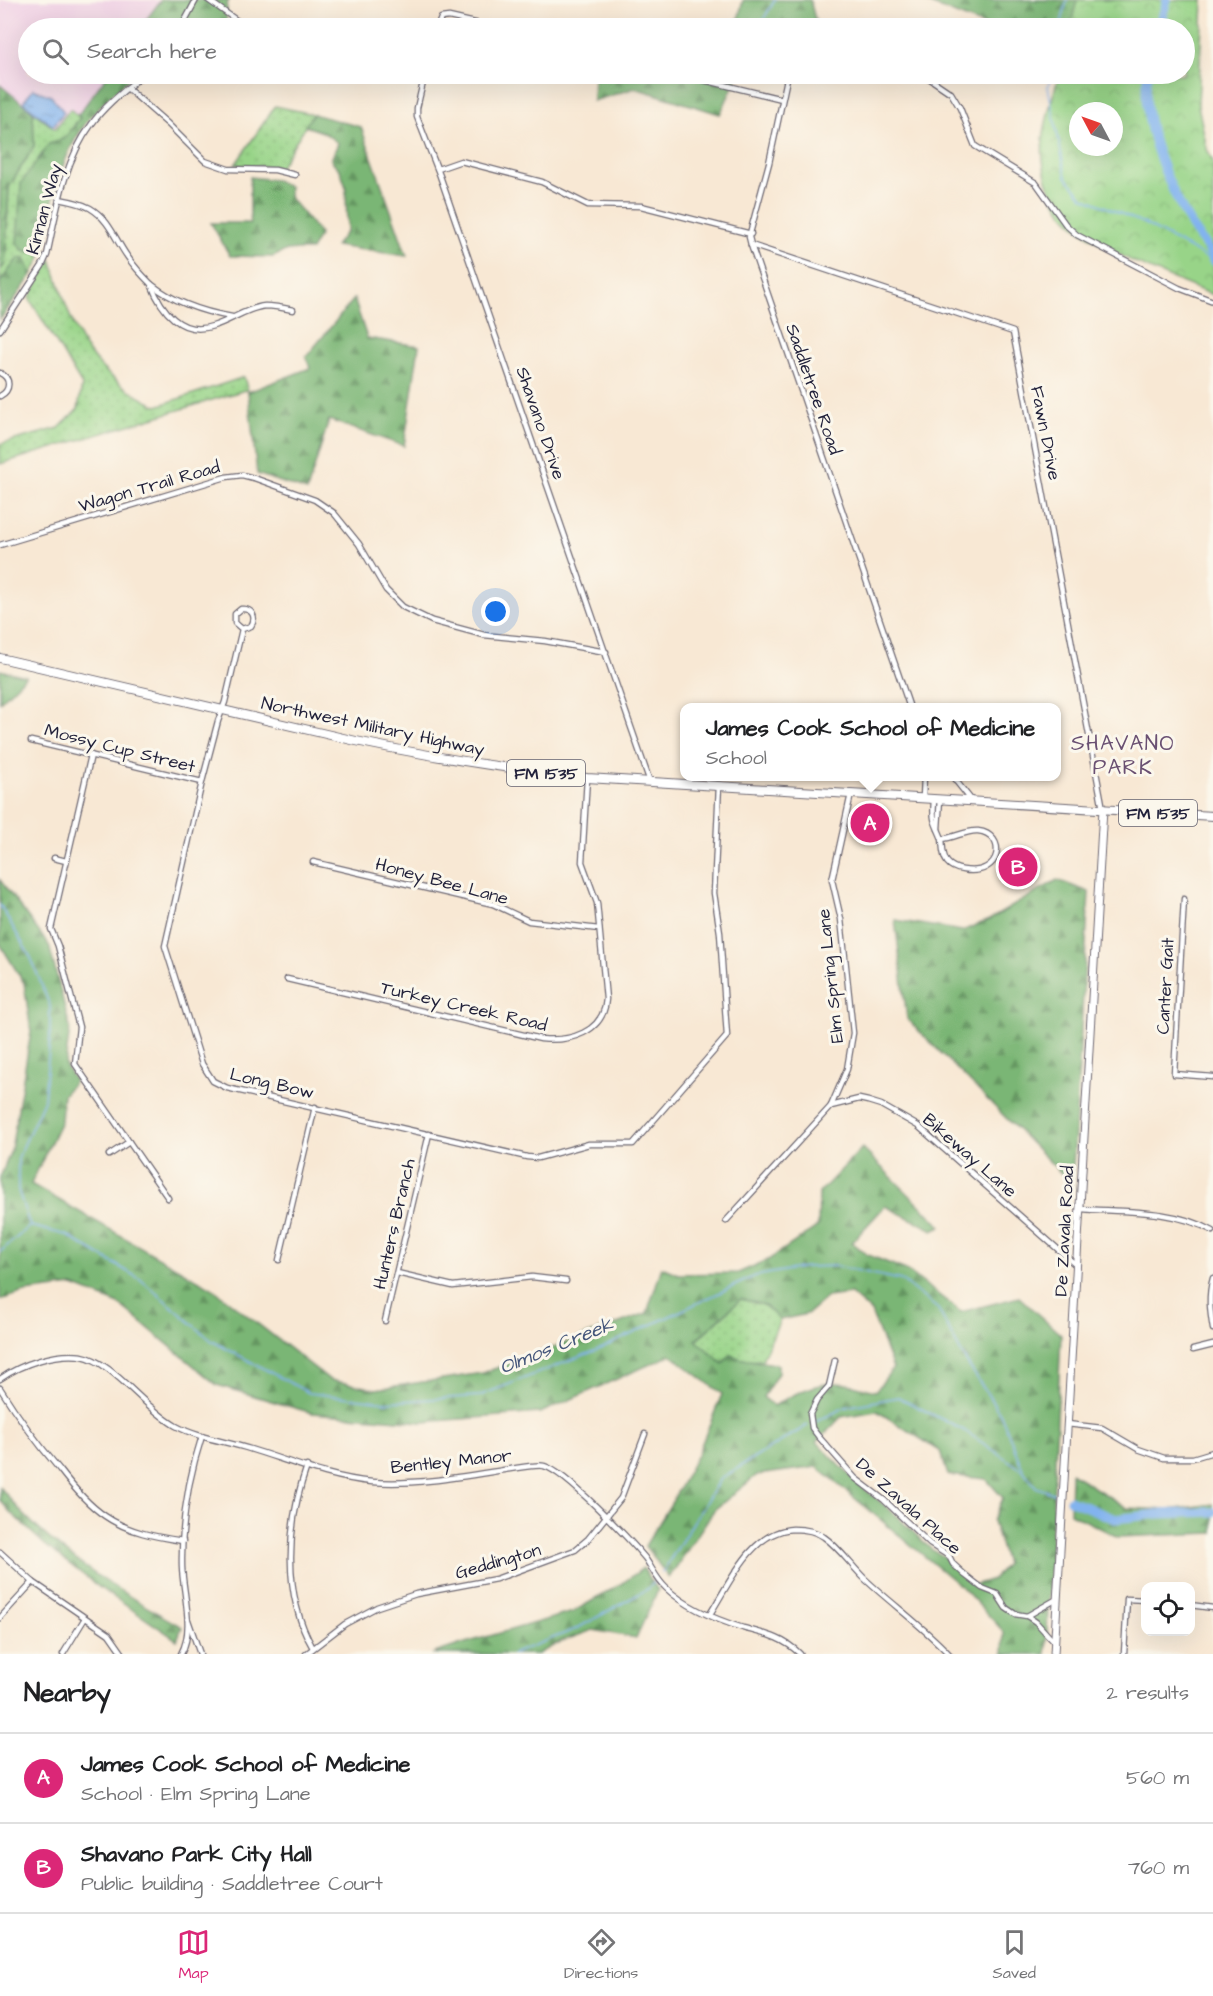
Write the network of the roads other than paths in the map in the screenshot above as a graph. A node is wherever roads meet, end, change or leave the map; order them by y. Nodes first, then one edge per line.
1 (196, 0) edge
2 (208, 0) edge
3 (186, 18) edge
4 (233, 18) edge
5 (132, 84) edge
6 (423, 84) edge
7 (720, 84) edge
8 (786, 84) edge
9 (938, 84) edge
10 (127, 88) junction
11 (782, 99) junction
12 (438, 169) junction
13 (295, 174) dead end
14 (59, 199) junction
15 (751, 234) junction
16 (751, 245) junction
17 (151, 283) junction
18 (1213, 301) edge
19 (293, 310) dead end
20 (232, 317) junction
21 (0, 330) edge
22 (0, 373) edge
23 (0, 396) edge
24 (0, 544) edge
25 (242, 629) junction
26 (606, 652) junction
27 (0, 658) edge
28 (908, 703) edge
29 (222, 710) junction
30 (31, 741) dead end
31 (91, 755) junction
32 (587, 778) junction
33 (924, 781) edge
34 (955, 781) edge
35 (202, 782) junction
36 (650, 782) junction
37 (719, 785) junction
38 (851, 794) junction
39 (923, 798) junction
40 (937, 799) junction
41 (972, 801) junction
42 (1103, 809) junction
43 (1213, 816) edge
44 (942, 839) junction
45 (54, 858) dead end
46 (66, 861) junction
47 (313, 862) dead end
48 (1184, 899) dead end
49 (599, 929) junction
50 (287, 979) dead end
51 (1213, 1077) edge
52 (831, 1106) junction
53 (315, 1107) junction
54 (429, 1134) junction
55 (129, 1142) junction
56 (109, 1155) dead end
57 (168, 1198) dead end
58 (1080, 1209) junction
59 (726, 1221) dead end
60 (1213, 1231) edge
61 (279, 1260) dead end
62 (1077, 1266) junction
63 (397, 1274) junction
64 (1213, 1278) edge
65 (566, 1281) dead end
66 (386, 1321) dead end
67 (1213, 1329) edge
68 (1213, 1345) edge
69 (1193, 1350) dead end
70 (835, 1360) dead end
71 (0, 1379) edge
72 (0, 1388) edge
73 (1067, 1424) junction
74 (645, 1434) dead end
75 (202, 1436) junction
76 (1213, 1452) edge
77 (307, 1466) junction
78 (607, 1517) junction
79 (183, 1541) junction
80 (0, 1552) edge
81 (33, 1582) junction
82 (1057, 1599) junction
83 (1141, 1600) edge
84 (1195, 1606) edge
85 (1213, 1608) edge
86 (710, 1614) junction
87 (1027, 1616) junction
88 (187, 1617) junction
89 (0, 1618) edge
90 (85, 1618) junction
91 (1054, 1642) junction
92 (313, 1648) junction
93 (63, 1654) edge
94 (123, 1654) edge
95 (182, 1654) edge
96 (200, 1654) edge
97 (306, 1654) edge
98 (800, 1654) edge
99 (949, 1654) edge
100 (1054, 1654) edge
101 (1124, 1654) edge

1 - 3 street
2 - 4 street
5 - 10 street, Kinnan Way
6 - 12 street, Shavano Drive
7 - 11 street
8 - 11 street, Saddletree Road
9 - 18 street
10 - 13 street
10 - 14 street, Kinnan Way
11 - 15 street, Saddletree Road
12 - 15 street
12 - 26 street, Shavano Drive
14 - 17 street
14 - 21 street, Kinnan Way
15 - 16 street, Saddletree Road
16 - 28 street, Saddletree Road
16 - 42 street, Fawn Drive
17 - 20 street
17 - 20 street
19 - 20 street
22 - 23 street
24 - 26 street, Wagon Trail Road
25 - 25 street
25 - 29 street, Long Bow
26 - 36 street, Shavano Drive
27 - 29 main road, Northwest Military Highway / FM 1535
29 - 32 main road, Northwest Military Highway / FM 1535
29 - 35 street, Long Bow
30 - 31 street, Mossy Cup Street
31 - 35 street, Mossy Cup Street
31 - 46 street
32 - 36 main road, Northwest Military Highway / FM 1535
32 - 49 street, Turkey Creek Road
33 - 39 street
34 - 41 street
35 - 53 street, Long Bow
36 - 37 main road, Northwest Military Highway / FM 1535
37 - 38 main road, Northwest Military Highway / FM 1535
37 - 54 street, Long Bow
38 - 39 main road, Northwest Military Highway / FM 1535
38 - 52 street, Elm Spring Lane
39 - 40 main road, Northwest Military Highway / FM 1535
40 - 41 main road, Northwest Military Highway / FM 1535
40 - 44 street
41 - 42 main road, Northwest Military Highway / FM 1535
42 - 43 main road, Northwest Military Highway / FM 1535
42 - 58 main road, De Zavala Road
44 - 44 street
45 - 46 street
46 - 55 street
47 - 49 street, Honey Bee Lane
48 - 51 street, Canter Gait
49 - 50 street, Turkey Creek Road
52 - 59 street, Elm Spring Lane
52 - 62 street, Bikeway Lane
53 - 54 street, Long Bow
53 - 61 street
54 - 63 street, Hunters Branch
55 - 56 street
55 - 57 street
58 - 60 street
58 - 62 main road, De Zavala Road
62 - 73 main road, De Zavala Road
63 - 65 street
63 - 66 street, Hunters Branch
64 - 67 street
68 - 69 street
70 - 87 street, De Zavala Place
71 - 75 street, Bentley Manor
72 - 79 street
73 - 76 street
73 - 82 main road, De Zavala Road
74 - 78 street, Geddington
75 - 77 street, Bentley Manor
75 - 79 street
77 - 78 street, Bentley Manor
77 - 92 street
78 - 86 street, Bentley Manor
78 - 92 street, Geddington
79 - 88 street
80 - 81 street
81 - 89 street
81 - 90 street
82 - 87 street
82 - 91 main road, De Zavala Road
83 - 101 street
84 - 85 street
86 - 98 street, Bentley Manor
86 - 99 street
87 - 91 street, De Zavala Place
88 - 95 street
88 - 96 street
90 - 93 street
90 - 94 street
91 - 100 main road, De Zavala Road
92 - 97 street, Geddington

